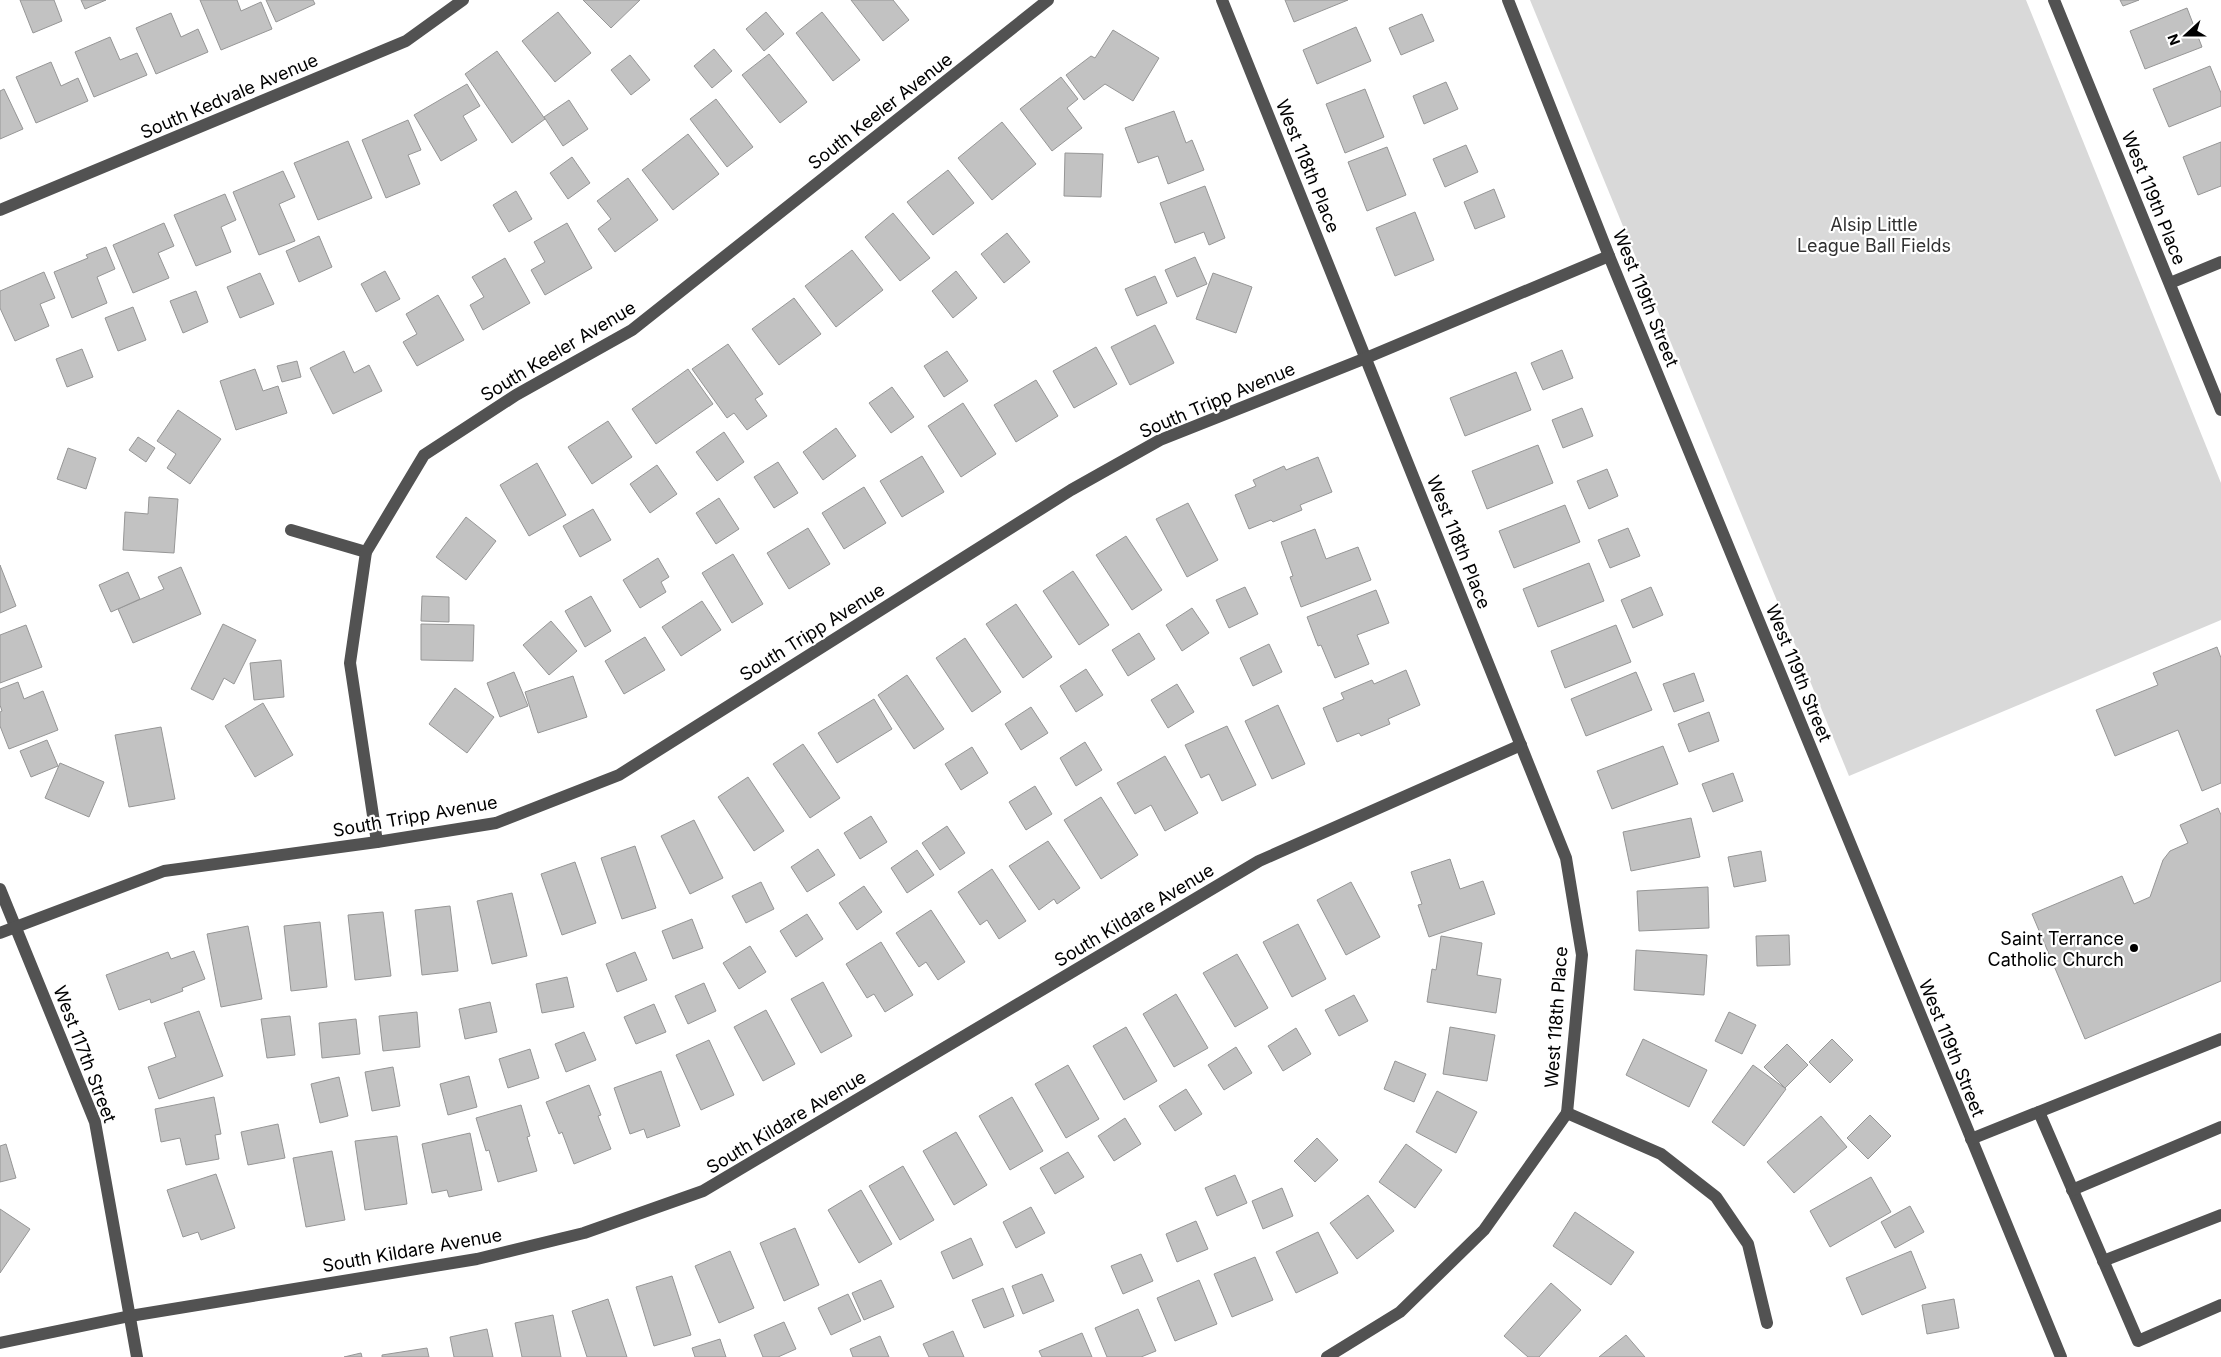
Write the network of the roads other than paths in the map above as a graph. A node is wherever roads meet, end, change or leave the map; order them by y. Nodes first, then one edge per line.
1 (463, 0) edge
2 (1048, 0) edge
3 (1222, 0) edge
4 (1508, 0) edge
5 (2054, 0) edge
6 (0, 210) edge
7 (1609, 256) junction
8 (2221, 262) edge
9 (2170, 283) junction
10 (1366, 358) junction
11 (2221, 410) edge
12 (291, 530) dead end
13 (366, 552) junction
14 (1521, 745) junction
15 (377, 842) junction
16 (0, 889) edge
17 (15, 926) junction
18 (0, 933) edge
19 (2221, 1039) edge
20 (2039, 1112) junction
21 (1567, 1113) junction
22 (2221, 1127) edge
23 (1971, 1139) junction
24 (2072, 1190) junction
25 (2221, 1215) edge
26 (2103, 1261) junction
27 (2221, 1305) edge
28 (130, 1316) junction
29 (1767, 1323) dead end
30 (0, 1343) edge
31 (136, 1357) edge
32 (1326, 1357) edge
33 (2061, 1357) edge

1 - 6 street, South Kedvale Avenue
2 - 13 street, South Keeler Avenue
3 - 10 street, West 118th Place
4 - 7 street, West 119th Street
5 - 9 street, West 119th Place
7 - 10 street, South Tripp Avenue
7 - 23 street, West 119th Street
8 - 9 street
9 - 11 street, West 119th Place
10 - 14 street, West 118th Place
10 - 15 street, South Tripp Avenue
12 - 13 street
13 - 15 street, South Keeler Avenue
14 - 21 street, West 118th Place
14 - 28 street, South Kildare Avenue
15 - 17 street, South Tripp Avenue
16 - 17 street, West 117th Street
17 - 18 street, South Tripp Avenue
17 - 28 street, West 117th Street
19 - 20 street
20 - 23 street
20 - 24 street
21 - 29 street
21 - 32 street
22 - 24 street
23 - 33 street, West 119th Street
24 - 26 street
25 - 26 street
26 - 27 street
28 - 30 street, South Kildare Avenue
28 - 31 street, West 117th Street

